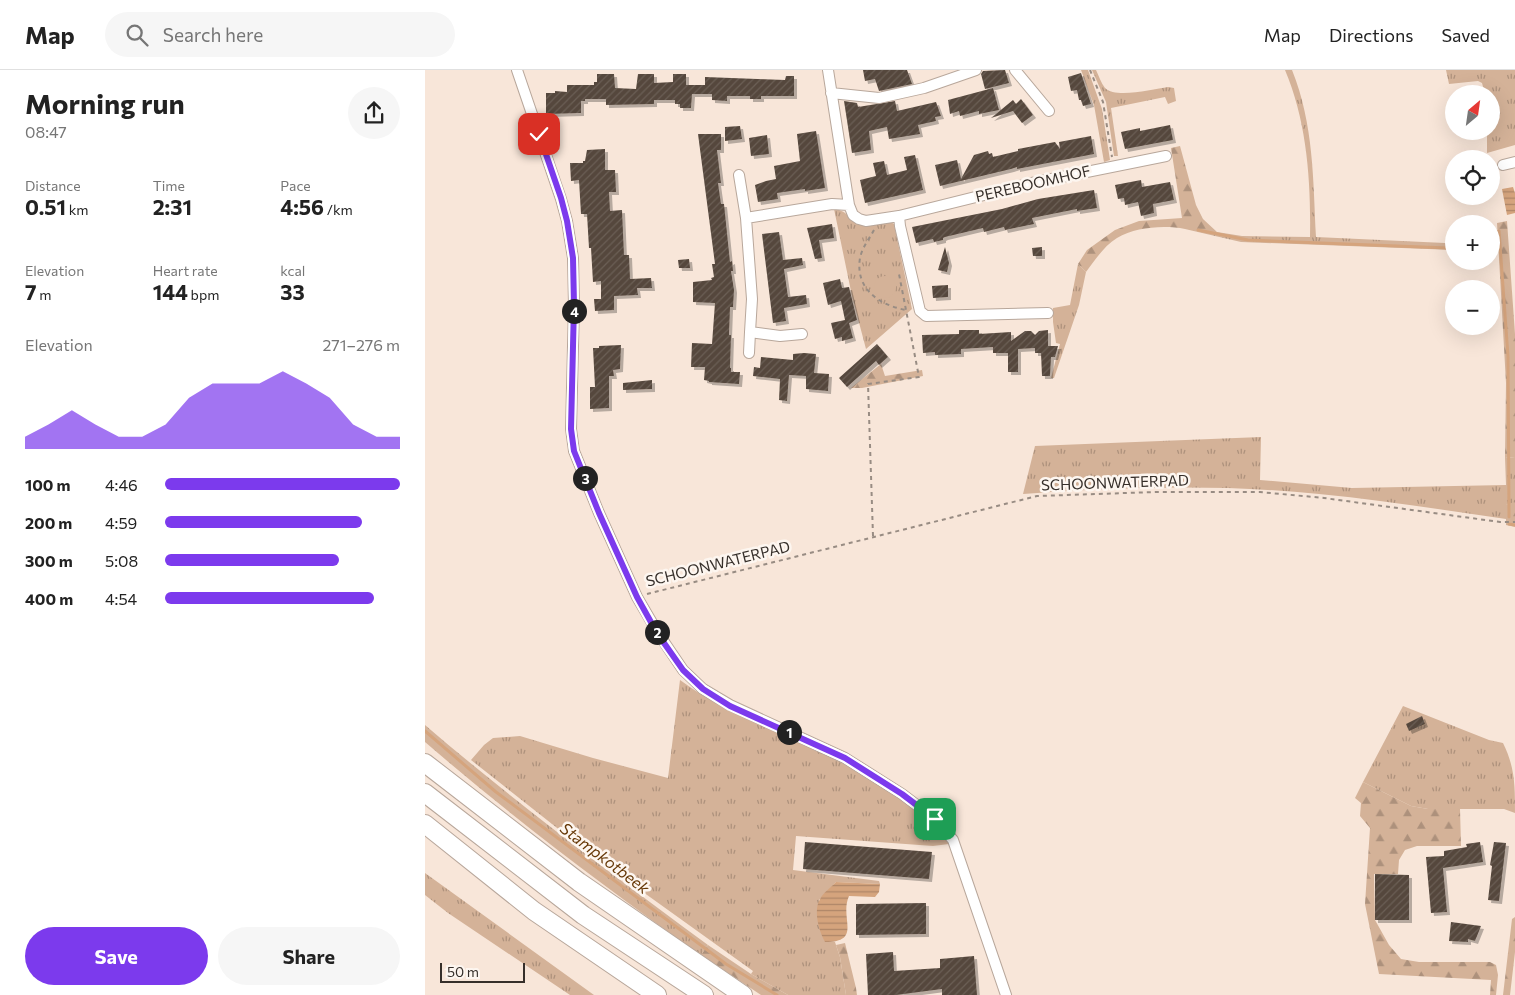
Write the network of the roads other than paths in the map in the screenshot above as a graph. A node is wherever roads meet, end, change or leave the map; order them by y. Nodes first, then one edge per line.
1 (517, 70) edge
2 (828, 70) edge
3 (976, 70) edge
4 (1015, 70) edge
5 (831, 93) junction
6 (1049, 111) dead end
7 (1167, 156) dead end
8 (1515, 162) edge
9 (1503, 165) dead end
10 (739, 175) dead end
11 (849, 205) junction
12 (899, 216) junction
13 (746, 218) junction
14 (1048, 313) dead end
15 (750, 332) junction
16 (802, 334) dead end
17 (749, 353) dead end
18 (425, 763) edge
19 (425, 793) edge
20 (425, 824) edge
21 (657, 995) edge
22 (704, 995) edge
23 (743, 995) edge
24 (1006, 995) edge

1 - 24 street
2 - 5 street
3 - 5 street
4 - 6 street
5 - 11 street
7 - 12 street, PEREBOOMHOF
8 - 9 street
10 - 13 street
11 - 12 street, PEREBOOMHOF
11 - 13 street
12 - 14 street
13 - 15 street
15 - 16 street
15 - 17 street
18 - 23 highway
19 - 22 highway
20 - 21 highway

